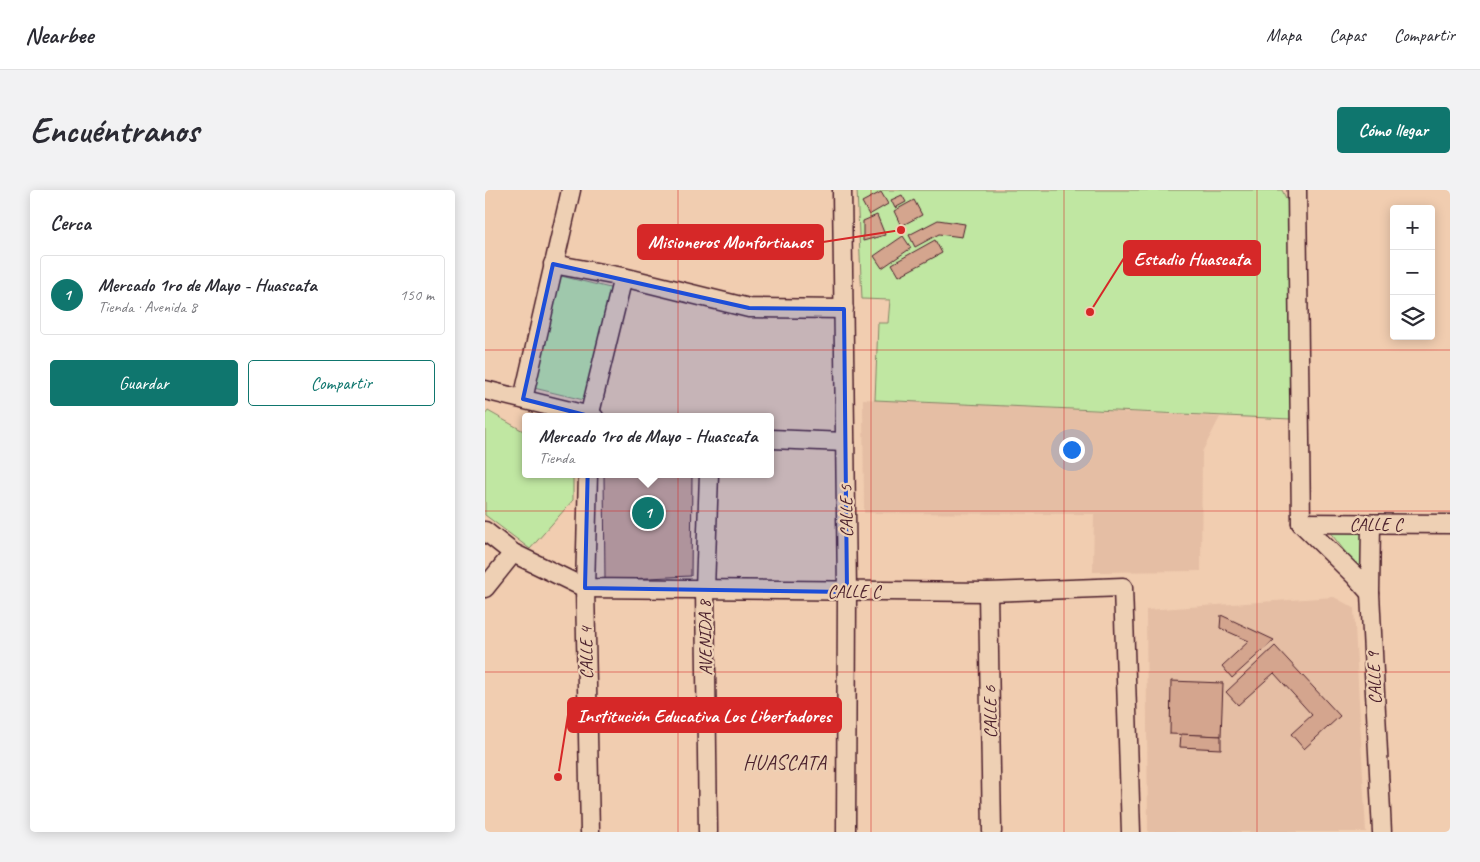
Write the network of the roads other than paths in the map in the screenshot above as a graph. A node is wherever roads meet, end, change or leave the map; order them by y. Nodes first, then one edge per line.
1 (571, 190) edge
2 (842, 190) edge
3 (1297, 190) edge
4 (553, 264) junction
5 (623, 277) junction
6 (843, 308) junction
7 (485, 390) edge
8 (523, 399) junction
9 (579, 413) edge
10 (592, 413) edge
11 (774, 439) edge
12 (845, 442) junction
13 (588, 478) edge
14 (709, 478) edge
15 (1301, 523) junction
16 (1371, 524) junction
17 (1450, 524) edge
18 (485, 531) edge
19 (513, 553) junction
20 (485, 588) edge
21 (585, 588) junction
22 (705, 589) junction
23 (847, 592) junction
24 (988, 592) junction
25 (1370, 593) junction
26 (590, 832) edge
27 (708, 832) edge
28 (847, 832) edge
29 (992, 832) edge
30 (1131, 832) edge
31 (1381, 832) edge

1 - 4 street
2 - 6 street, CALLE 5
3 - 15 street
4 - 5 street
4 - 8 street
5 - 6 street
5 - 10 street
6 - 12 street, CALLE 5
7 - 8 street
8 - 9 street
11 - 12 street
12 - 23 street, CALLE 5
13 - 21 street, CALLE 4
14 - 22 street, AVENIDA 8
15 - 16 street, CALLE C
15 - 25 street
16 - 17 street, CALLE C
16 - 25 street, CALLE 9
18 - 19 street
19 - 20 street
19 - 21 street
21 - 22 street, CALLE C
21 - 26 street, CALLE 4
22 - 23 street, CALLE C
22 - 27 street, AVENIDA 8
23 - 24 street, CALLE C
23 - 28 street, CALLE 5
24 - 29 street, CALLE 6
24 - 30 street, CALLE C
25 - 31 street, CALLE 9

